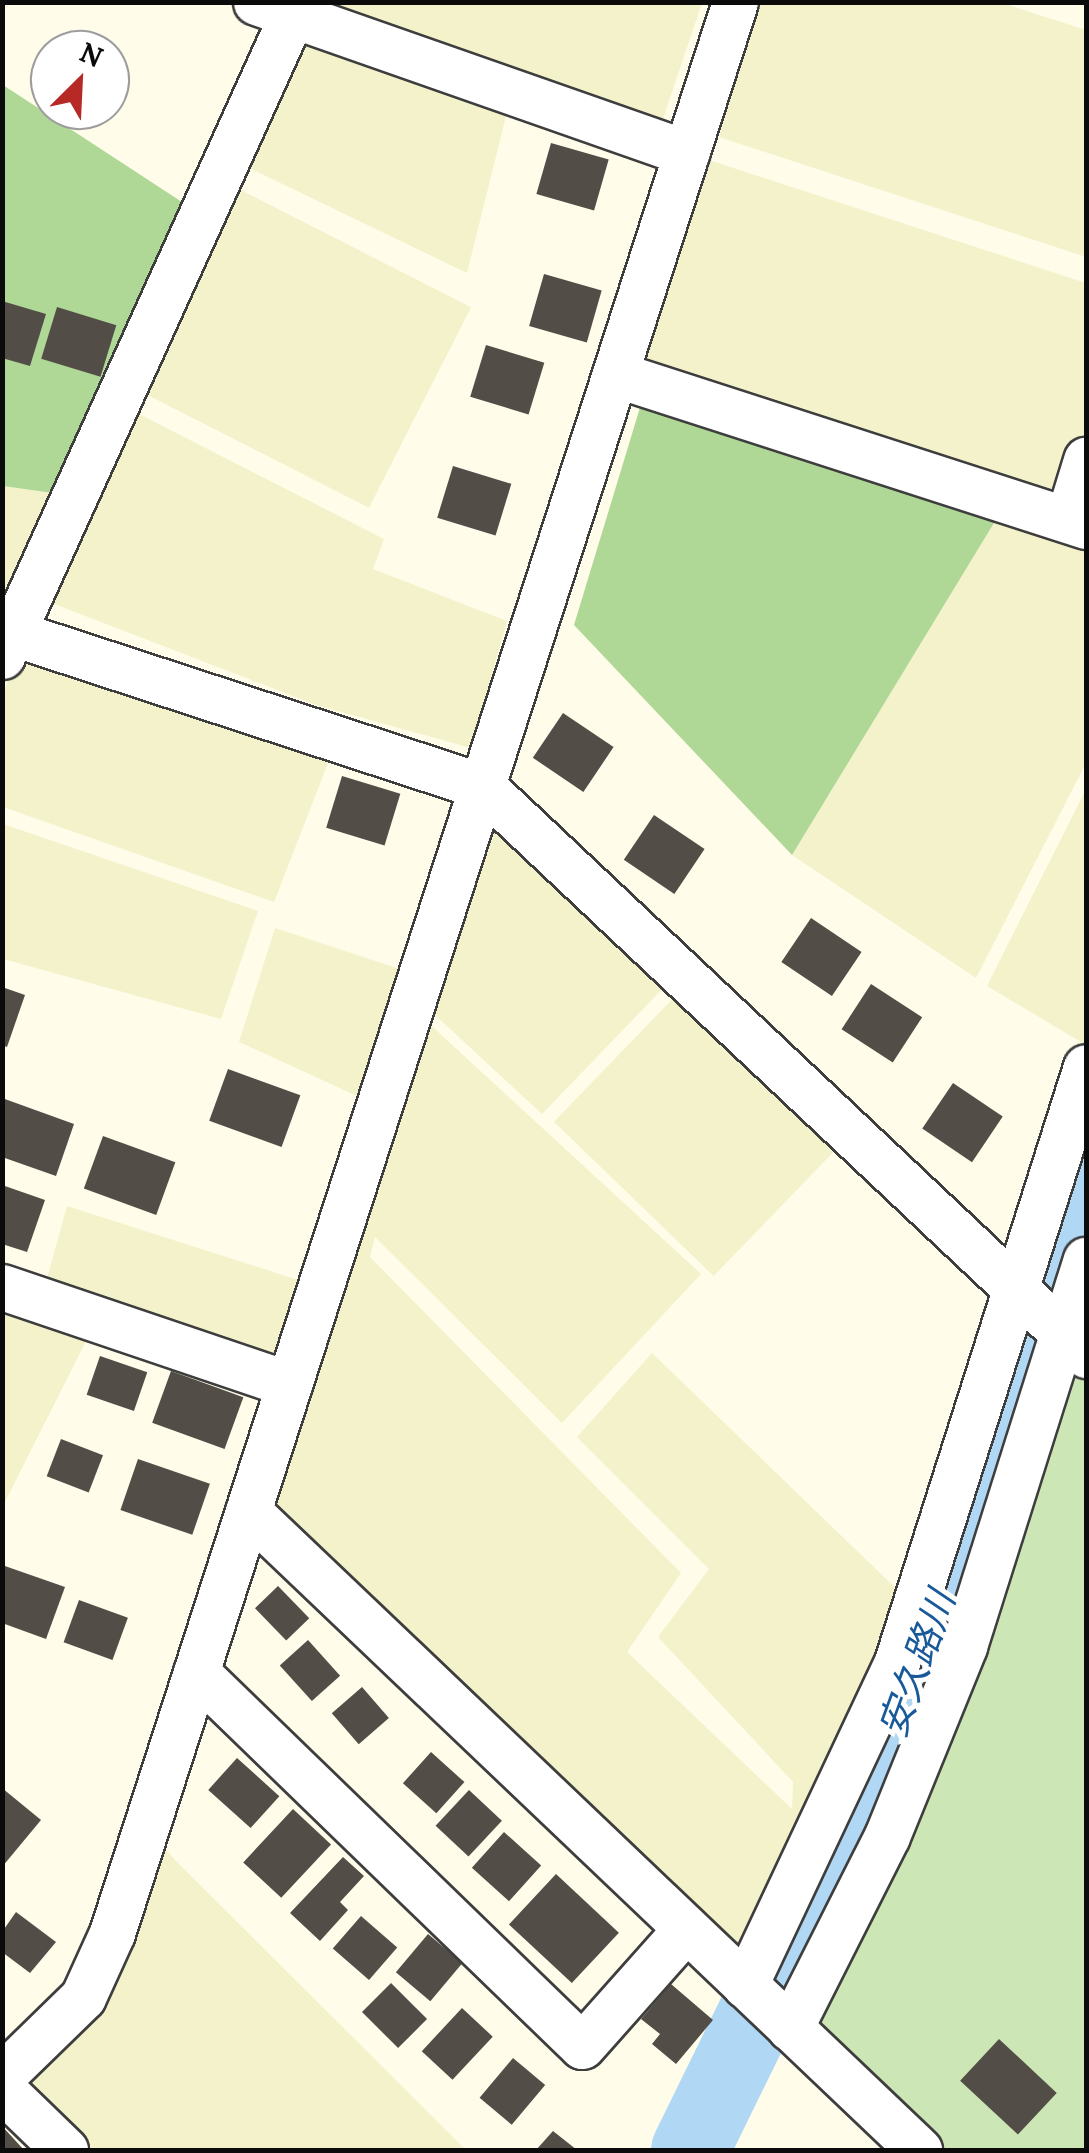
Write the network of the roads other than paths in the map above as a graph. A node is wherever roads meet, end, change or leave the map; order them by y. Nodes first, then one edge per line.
1 (735, 2) edge
2 (282, 8) edge
3 (686, 153) junction
4 (615, 374) junction
5 (1086, 460) edge
6 (1077, 523) edge
7 (6, 644) edge
8 (482, 786) junction
9 (1086, 1067) edge
10 (1086, 1260) edge
11 (2, 1288) edge
12 (1014, 1293) junction
13 (1075, 1344) edge
14 (290, 1384) junction
15 (248, 1512) junction
16 (196, 1672) junction
17 (686, 1929) junction
18 (745, 1986) junction
19 (790, 2028) junction
20 (2, 2076) edge
21 (2, 2089) edge
22 (65, 2150) edge
23 (919, 2150) edge

1 - 3 street
2 - 3 street
2 - 7 street
3 - 4 street
4 - 6 street
4 - 8 street
5 - 6 street
7 - 8 street
8 - 12 street
8 - 14 street
9 - 12 street
10 - 13 street
11 - 14 street
12 - 13 street
12 - 18 street
13 - 19 street
14 - 15 street
15 - 16 street
15 - 17 street
16 - 17 street
16 - 20 street
17 - 18 street
18 - 19 street
19 - 23 street
21 - 22 street

